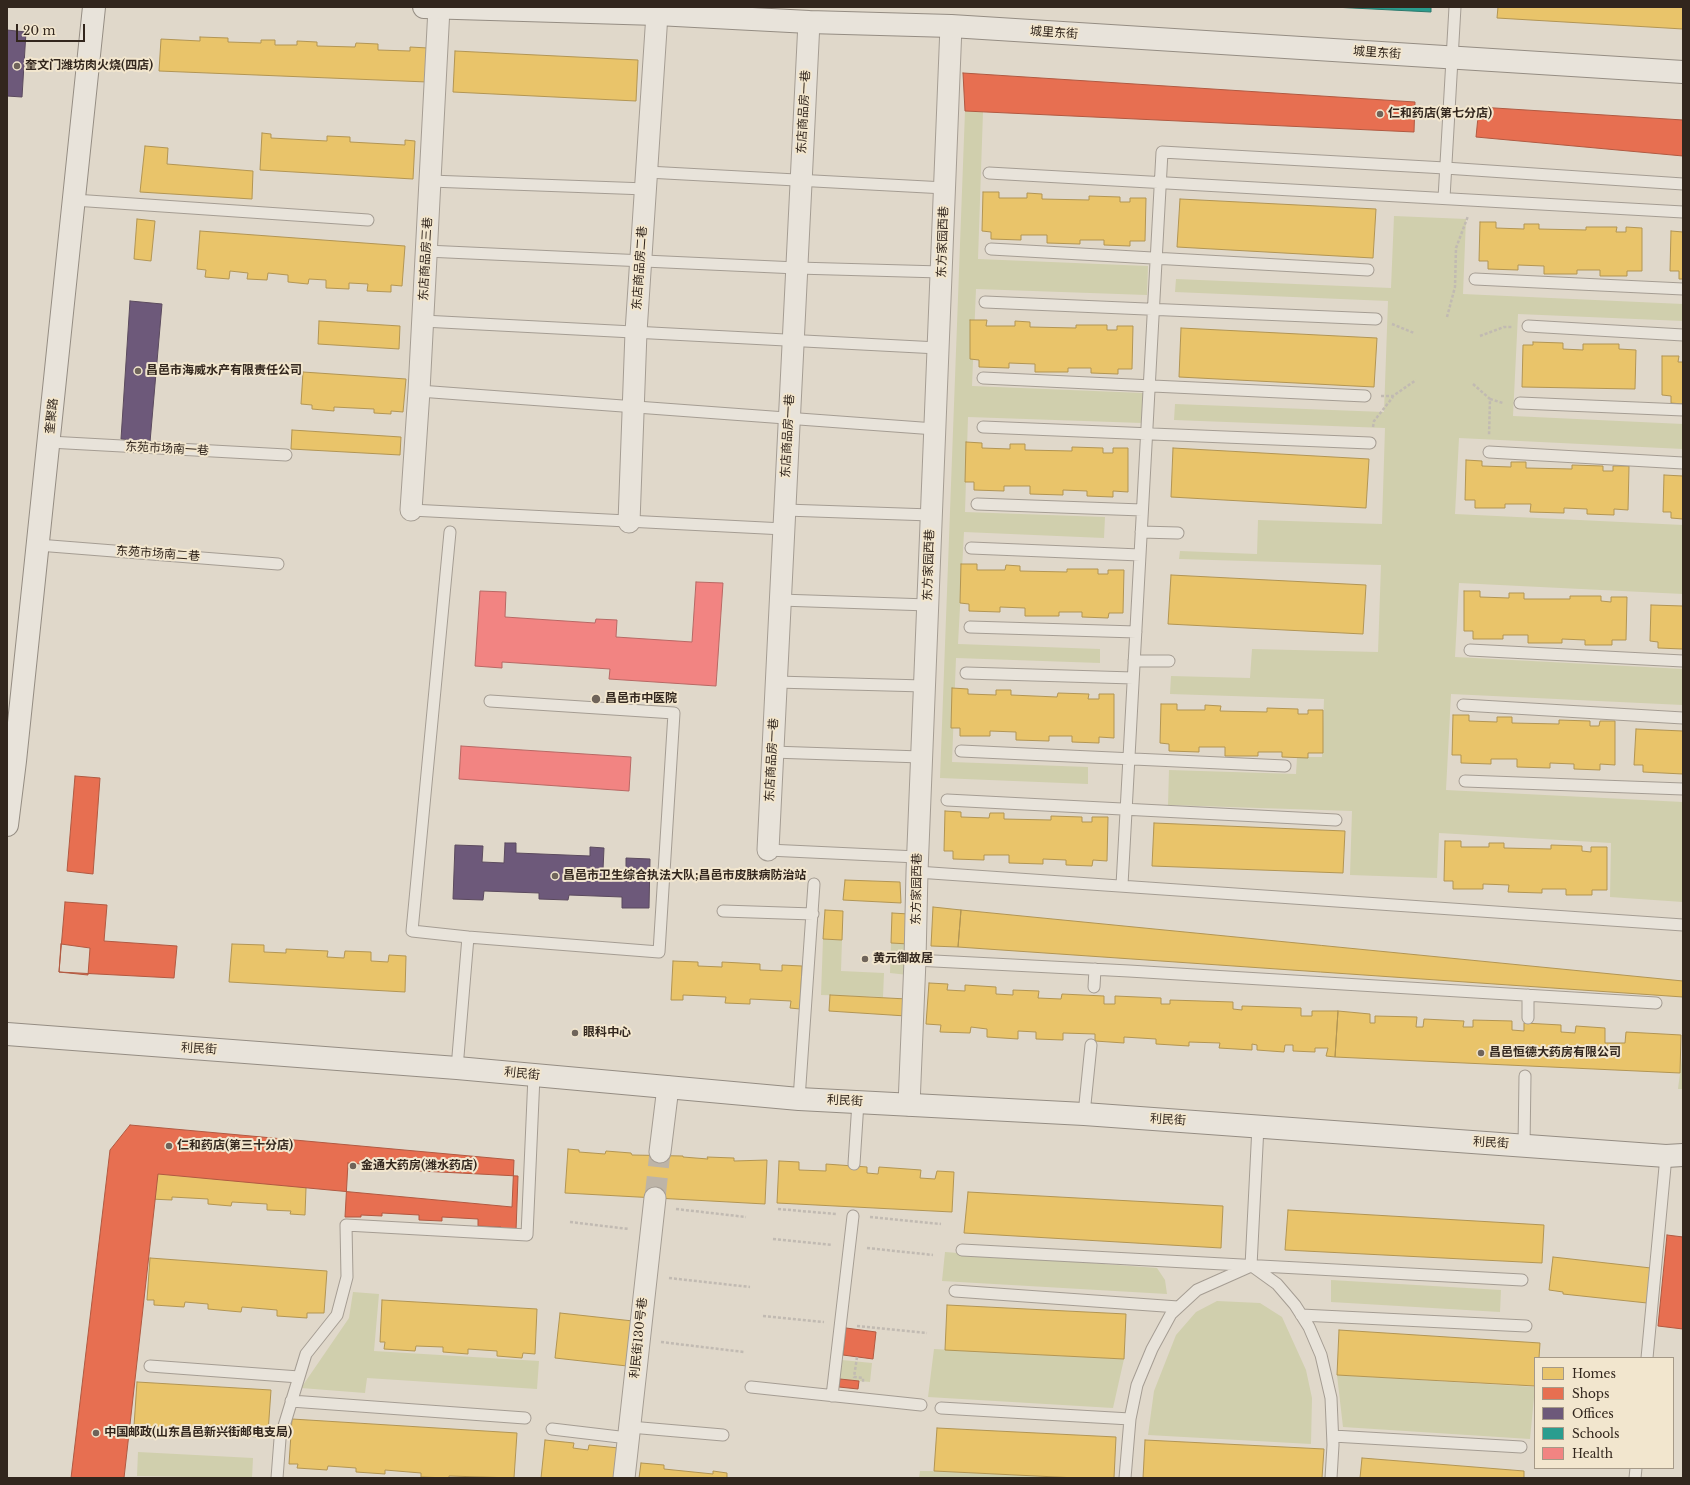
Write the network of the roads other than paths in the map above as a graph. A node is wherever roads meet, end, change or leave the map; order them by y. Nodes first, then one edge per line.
1 (94, 7) edge
2 (434, 7) edge
3 (1454, 7) edge
4 (670, 12) edge
5 (809, 22) junction
6 (951, 26) junction
7 (1451, 58) junction
8 (1683, 72) edge
9 (1445, 168) junction
10 (989, 173) dead end
11 (801, 180) junction
12 (430, 181) junction
13 (646, 181) junction
14 (1161, 182) junction
15 (1683, 184) edge
16 (945, 188) junction
17 (1444, 198) junction
18 (74, 200) junction
19 (1683, 212) edge
20 (368, 220) dead end
21 (991, 249) dead end
22 (426, 251) junction
23 (1157, 258) junction
24 (641, 261) junction
25 (797, 268) junction
26 (1368, 270) dead end
27 (942, 272) junction
28 (1475, 279) dead end
29 (1683, 289) edge
30 (985, 302) dead end
31 (1154, 309) junction
32 (1376, 319) road end
33 (423, 321) junction
34 (1528, 326) road end
35 (636, 332) junction
36 (1683, 335) edge
37 (793, 341) junction
38 (938, 348) junction
39 (983, 378) dead end
40 (1150, 386) junction
41 (419, 391) junction
42 (1365, 396) road end
43 (1520, 403) dead end
44 (633, 407) junction
45 (1683, 410) edge
46 (789, 418) junction
47 (983, 427) dead end
48 (935, 429) junction
49 (1147, 434) junction
50 (49, 442) junction
51 (1370, 444) road end
52 (1489, 452) road end
53 (286, 455) dead end
54 (1683, 463) edge
55 (977, 504) dead end
56 (411, 510) joint
57 (1142, 510) junction
58 (931, 515) junction
59 (784, 520) junction
60 (629, 522) junction
61 (450, 532) dead end
62 (1141, 532) junction
63 (1178, 533) dead end
64 (38, 545) junction
65 (971, 548) dead end
66 (1140, 555) junction
67 (278, 564) dead end
68 (780, 600) junction
69 (928, 605) junction
70 (970, 627) dead end
71 (1136, 632) junction
72 (1470, 650) dead end
73 (1134, 661) junction
74 (1169, 661) dead end
75 (1683, 661) edge
76 (966, 673) dead end
77 (1133, 678) junction
78 (776, 682) junction
79 (924, 686) junction
80 (490, 701) dead end
81 (1463, 705) dead end
82 (1683, 718) edge
83 (961, 751) dead end
84 (772, 752) junction
85 (922, 757) junction
86 (1129, 759) junction
87 (11, 761) edge
88 (1285, 766) dead end
89 (1464, 781) dead end
90 (1683, 789) edge
91 (947, 800) dead end
92 (1126, 810) junction
93 (1336, 820) dead end
94 (7, 825) edge
95 (768, 850) joint
96 (917, 865) junction
97 (814, 884) dead end
98 (1122, 885) junction
99 (723, 911) dead end
100 (813, 914) junction
101 (1683, 925) edge
102 (468, 937) junction
103 (915, 960) junction
104 (1094, 969) junction
105 (1094, 987) dead end
106 (1528, 995) junction
107 (1656, 1003) dead end
108 (1528, 1018) dead end
109 (7, 1034) edge
110 (1090, 1045) dead end
111 (457, 1068) junction
112 (534, 1076) junction
113 (1525, 1076) dead end
114 (668, 1087) junction
115 (799, 1099) junction
116 (858, 1102) junction
117 (909, 1105) junction
118 (1084, 1114) junction
119 (1258, 1126) junction
120 (1524, 1146) junction
121 (660, 1152) tunnel mouth
122 (1674, 1156) edge
123 (854, 1164) dead end
124 (654, 1203) tunnel mouth
125 (853, 1216) dead end
126 (962, 1250) dead end
127 (1251, 1266) junction
128 (1522, 1280) dead end
129 (955, 1291) dead end
130 (1178, 1307) junction
131 (1301, 1315) junction
132 (1526, 1326) dead end
133 (1647, 1357) edge
134 (150, 1366) dead end
135 (299, 1377) junction
136 (751, 1387) dead end
137 (832, 1396) junction
138 (292, 1401) junction
139 (921, 1405) dead end
140 (940, 1408) dead end
141 (525, 1418) dead end
142 (1130, 1419) junction
143 (552, 1429) dead end
144 (629, 1432) junction
145 (723, 1435) dead end
146 (1333, 1436) junction
147 (1521, 1447) dead end
148 (277, 1478) edge
149 (624, 1478) edge
150 (1125, 1478) edge
151 (1331, 1478) edge

1 - 18 street, 奎聚路
2 - 4 street, 城里东街
2 - 12 street, 东店商品房三巷
3 - 7 lane
4 - 5 street, 城里东街
4 - 13 street, 东店商品房二巷
5 - 6 street, 城里东街
5 - 11 street, 东店商品房一巷
6 - 7 street, 城里东街
6 - 16 street, 东方家园西巷
7 - 8 street, 城里东街
7 - 9 lane
9 - 14 lane
9 - 15 lane
9 - 17 lane
10 - 14 lane
11 - 13 lane
11 - 16 lane
11 - 25 street, 东店商品房一巷
12 - 13 lane
12 - 22 street, 东店商品房三巷
13 - 24 street, 东店商品房二巷
14 - 17 lane
14 - 23 lane
16 - 27 street, 东方家园西巷
17 - 19 lane
18 - 20 lane
18 - 50 street, 奎聚路
21 - 23 lane
22 - 24 lane
22 - 33 street, 东店商品房三巷
23 - 26 lane
23 - 31 lane
24 - 25 lane
24 - 35 street, 东店商品房二巷
25 - 27 lane
25 - 37 street, 东店商品房一巷
27 - 38 street, 东方家园西巷
28 - 29 lane
30 - 31 lane
31 - 32 lane
31 - 40 lane
33 - 35 lane
33 - 41 street, 东店商品房三巷
34 - 36 lane
35 - 37 lane
35 - 44 street, 东店商品房二巷
37 - 38 lane
37 - 46 street, 东店商品房一巷
38 - 48 street, 东方家园西巷
39 - 40 lane
40 - 42 lane
40 - 49 lane
41 - 44 lane
41 - 56 street, 东店商品房三巷
43 - 45 lane
44 - 46 lane
44 - 60 street, 东店商品房二巷
46 - 48 lane
46 - 59 street, 东店商品房一巷
47 - 49 lane
48 - 58 street, 东方家园西巷
49 - 51 lane
49 - 57 lane
50 - 53 lane, 东苑市场南一巷
50 - 64 street, 奎聚路
52 - 54 lane
55 - 57 lane
56 - 60 lane
57 - 62 lane
58 - 59 lane
58 - 69 street, 东方家园西巷
59 - 60 lane
59 - 68 street, 东店商品房一巷
61 - 102 lane
62 - 63 lane
62 - 66 lane
64 - 67 lane, 东苑市场南二巷
64 - 87 street, 奎聚路
65 - 66 lane
66 - 71 lane
68 - 69 lane
68 - 78 street, 东店商品房一巷
69 - 79 street, 东方家园西巷
70 - 71 lane
71 - 73 lane
72 - 75 lane
73 - 74 lane
73 - 77 lane
76 - 77 lane
77 - 86 lane
78 - 79 lane
78 - 84 street, 东店商品房一巷
79 - 85 street, 东方家园西巷
80 - 102 lane
81 - 82 lane
83 - 86 lane
84 - 85 lane
84 - 95 street, 东店商品房一巷
85 - 96 street, 东方家园西巷
86 - 88 lane
86 - 92 lane
87 - 94 street, 奎聚路
89 - 90 lane
91 - 92 lane
92 - 93 lane
92 - 98 lane
95 - 96 lane
96 - 98 lane
96 - 103 street, 东方家园西巷
97 - 100 lane
98 - 101 lane
99 - 100 lane
100 - 115 lane
102 - 111 lane
103 - 104 lane
103 - 117 street, 东方家园西巷
104 - 105 lane
104 - 106 lane
106 - 107 lane
106 - 108 lane
109 - 111 street, 利民街
110 - 118 lane
111 - 112 street, 利民街
112 - 114 street, 利民街
112 - 135 lane
113 - 120 lane
114 - 115 street, 利民街
114 - 121 street
115 - 116 street, 利民街
116 - 117 street, 利民街
116 - 123 lane
117 - 118 street, 利民街
118 - 119 street, 利民街
119 - 120 street, 利民街
119 - 127 lane
120 - 122 street, 利民街
122 - 133 lane
124 - 144 street, 利民街130号巷
125 - 137 lane
126 - 127 lane
127 - 128 lane
127 - 130 lane
127 - 131 lane
129 - 130 lane
130 - 142 lane
131 - 132 lane
131 - 146 lane
134 - 135 lane
135 - 138 lane
136 - 137 lane
137 - 139 lane
138 - 141 lane
138 - 148 lane
140 - 142 lane
142 - 150 lane
143 - 144 lane
144 - 145 lane
144 - 149 street, 利民街130号巷
146 - 147 lane
146 - 151 lane

